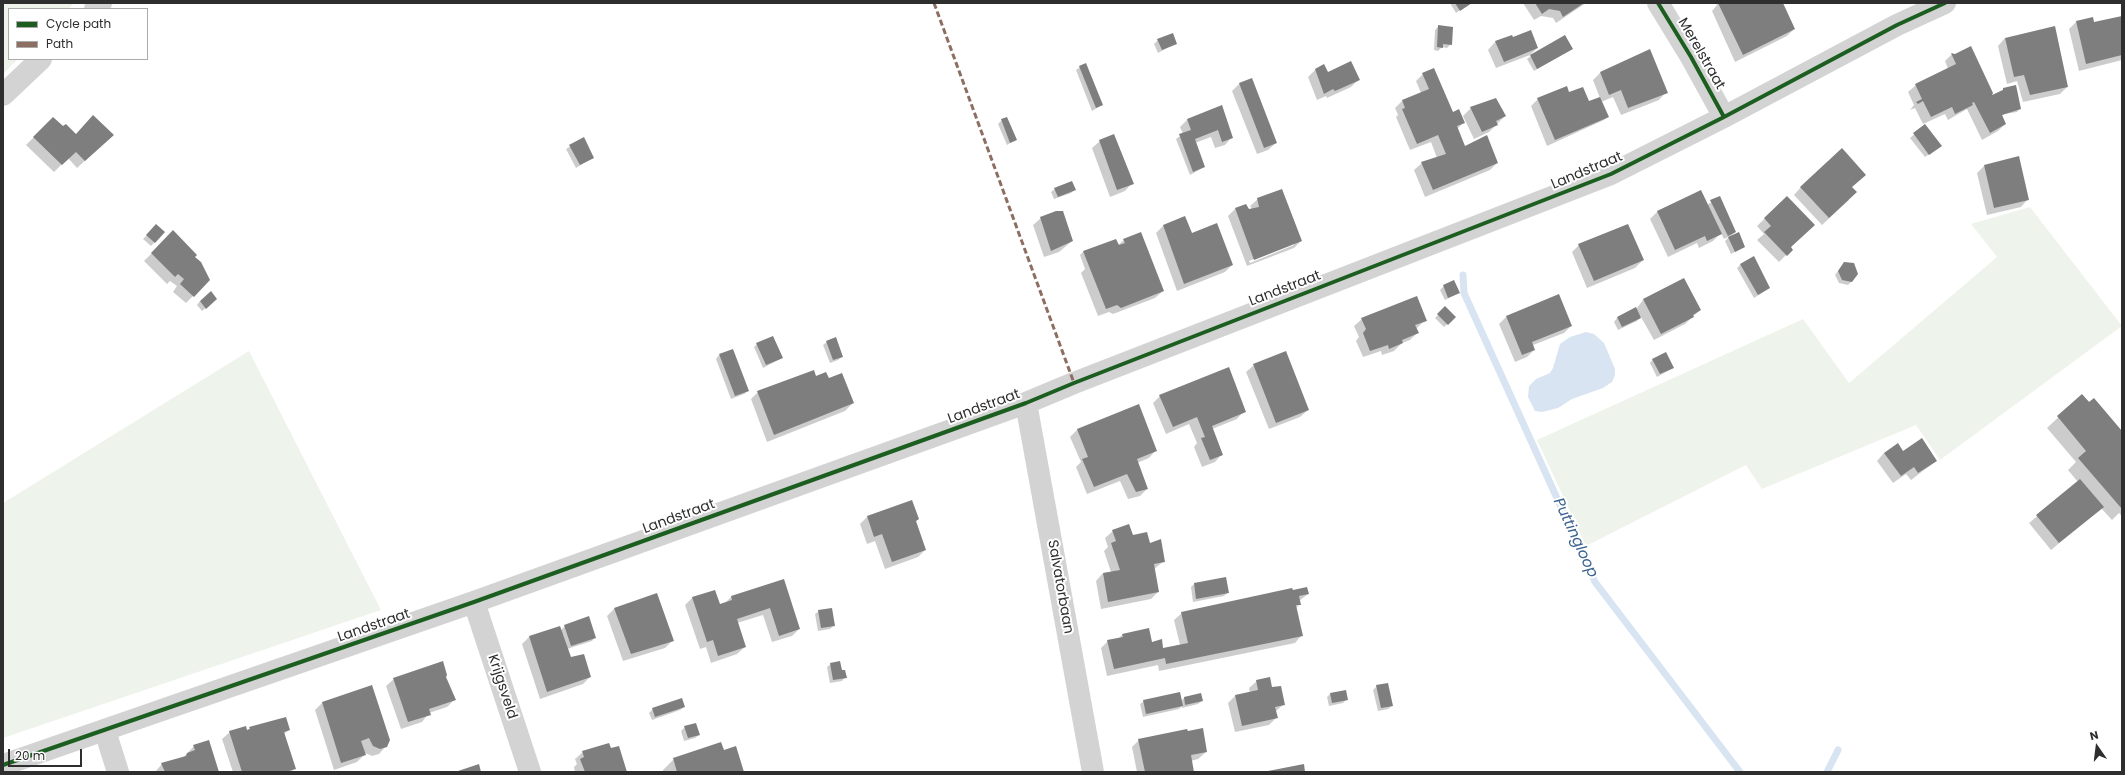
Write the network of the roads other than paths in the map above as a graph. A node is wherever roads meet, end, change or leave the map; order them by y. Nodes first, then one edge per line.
1 (1658, 3) edge
2 (1945, 3) edge
3 (40, 60) edge
4 (3, 95) edge
5 (1724, 117) junction
6 (1026, 403) junction
7 (474, 602) junction
8 (104, 731) junction
9 (3, 765) edge
10 (118, 772) edge
11 (530, 772) edge
12 (1093, 772) edge

1 - 5 street, Merelstraat
2 - 5 street, Landstraat
3 - 4 street
5 - 6 street, Landstraat
6 - 7 street, Landstraat
6 - 12 street, Salvatorbaan
7 - 8 street, Landstraat
7 - 11 street, Krijgsveld
8 - 9 street, Landstraat
8 - 10 street

